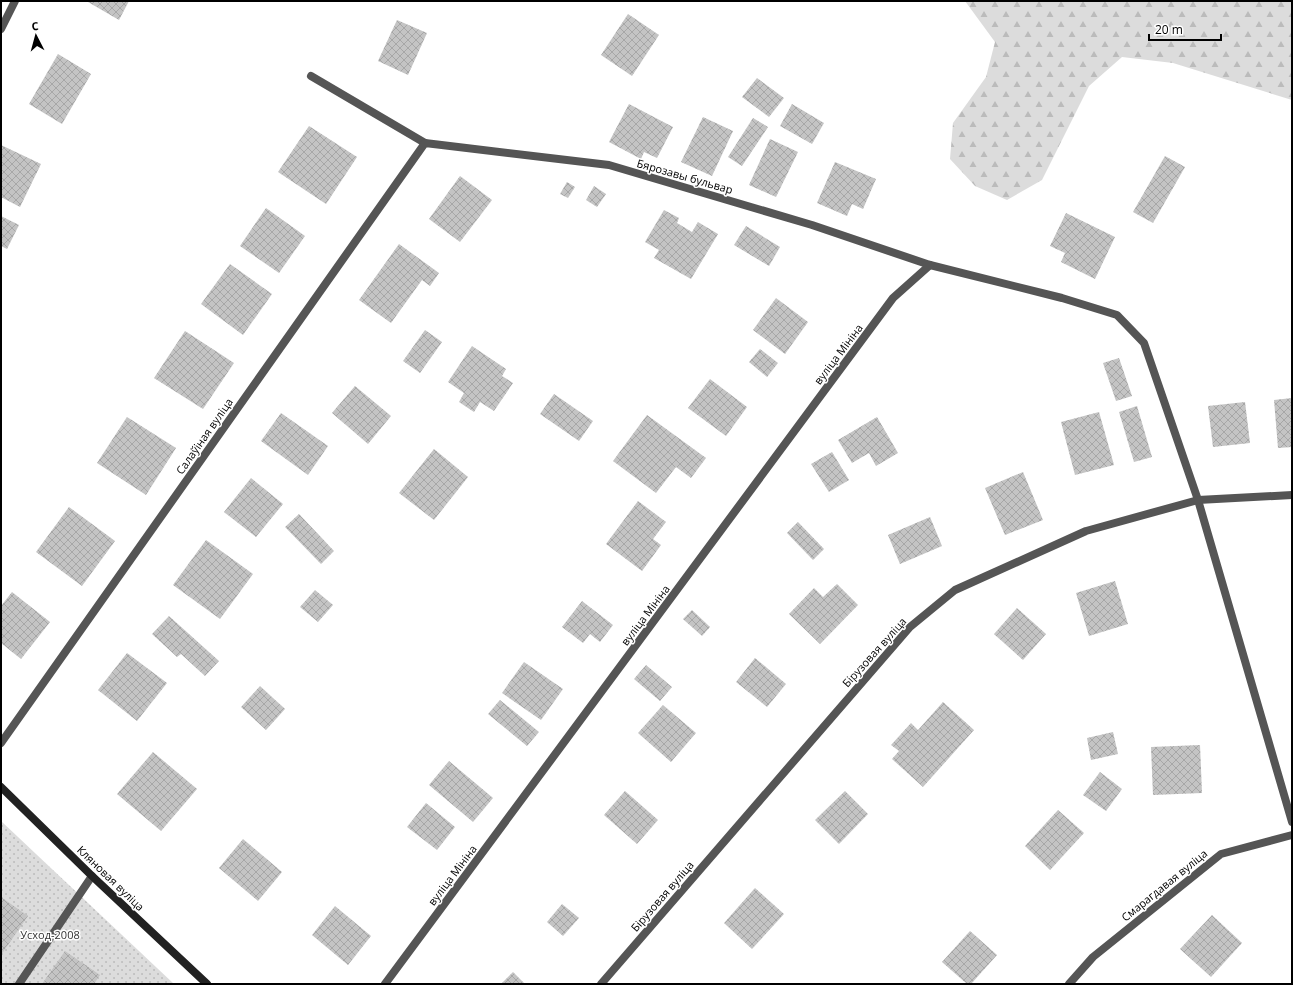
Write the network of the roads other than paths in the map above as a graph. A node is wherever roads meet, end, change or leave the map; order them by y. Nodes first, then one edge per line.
1 (15, 1) edge
2 (1, 29) edge
3 (311, 76) dead end
4 (425, 143) junction
5 (930, 265) junction
6 (1292, 495) edge
7 (1198, 500) junction
8 (1, 743) edge
9 (1, 787) edge
10 (1292, 822) edge
11 (1292, 835) edge
12 (92, 876) junction
13 (19, 984) edge
14 (207, 984) edge
15 (385, 984) edge
16 (601, 984) edge
17 (1068, 984) edge

1 - 2 street
3 - 4 street
4 - 5 street, Бярозавы бульвар
4 - 8 street, Салаўіная вуліца
5 - 7 street, Бярозавы бульвар
5 - 15 street, вуліца Мініна
6 - 7 street, Бірузовая вуліца
7 - 10 street, Бярозавы бульвар
7 - 16 street, Бірузовая вуліца
9 - 12 street, Кляновая вуліца
11 - 17 street, Смарагдавая вуліца
12 - 13 street
12 - 14 street, Кляновая вуліца

